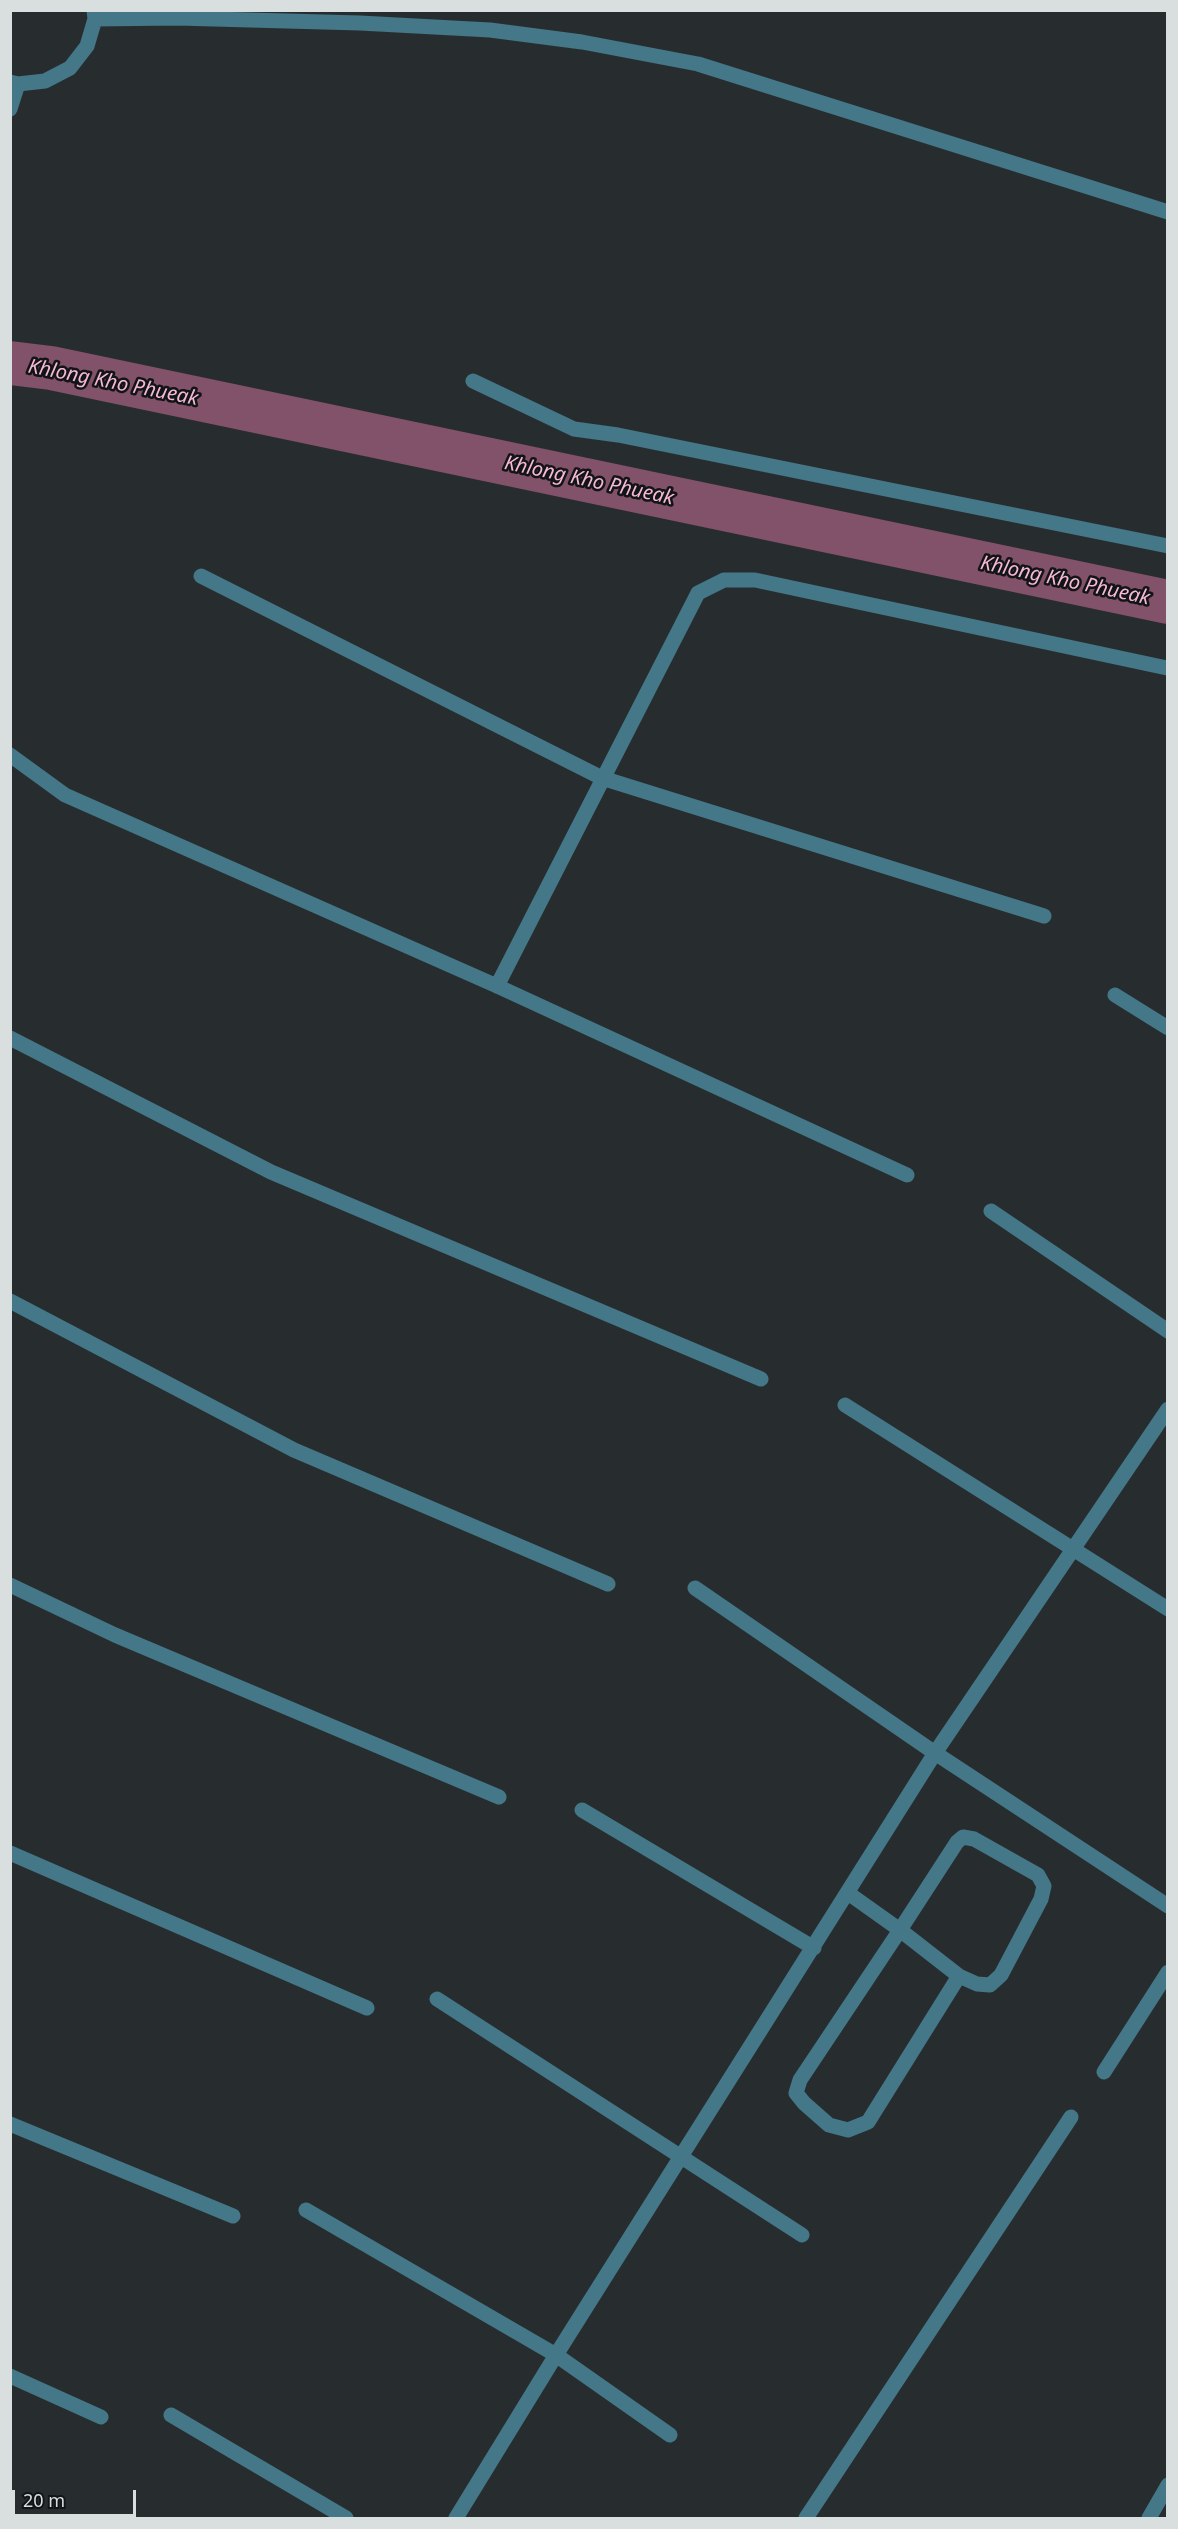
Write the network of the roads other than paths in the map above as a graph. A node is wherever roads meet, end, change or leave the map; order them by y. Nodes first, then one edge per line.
1 (94, 15) edge
2 (14, 83) edge
3 (10, 109) edge
4 (1167, 212) edge
5 (473, 381) dead end
6 (1167, 546) edge
7 (201, 576) dead end
8 (1167, 668) edge
9 (10, 755) edge
10 (602, 778) junction
11 (1044, 916) dead end
12 (497, 986) junction
13 (1115, 995) dead end
14 (1167, 1028) edge
15 (10, 1038) edge
16 (907, 1175) dead end
17 (991, 1211) dead end
18 (10, 1301) edge
19 (1167, 1331) edge
20 (761, 1379) dead end
21 (845, 1405) dead end
22 (1167, 1409) edge
23 (1073, 1550) junction
24 (608, 1584) dead end
25 (10, 1585) edge
26 (695, 1588) dead end
27 (1167, 1609) edge
28 (935, 1753) junction
29 (499, 1797) dead end
30 (582, 1810) dead end
31 (10, 1852) edge
32 (848, 1893) junction
33 (1167, 1906) edge
34 (900, 1930) junction
35 (814, 1948) junction
36 (1167, 1972) edge
37 (959, 1976) junction
38 (437, 1999) dead end
39 (367, 2008) dead end
40 (1104, 2072) dead end
41 (1071, 2116) dead end
42 (10, 2124) edge
43 (682, 2156) junction
44 (306, 2210) dead end
45 (233, 2216) dead end
46 (802, 2235) dead end
47 (556, 2355) junction
48 (10, 2376) edge
49 (171, 2415) dead end
50 (101, 2417) dead end
51 (670, 2435) dead end
52 (1167, 2485) edge
53 (346, 2518) edge
54 (456, 2518) edge
55 (806, 2518) edge
56 (1149, 2518) edge

1 - 2 street
1 - 4 street
2 - 3 street
5 - 6 street
7 - 10 street
8 - 10 street
9 - 12 street
10 - 11 street
10 - 12 street
12 - 16 street
13 - 14 street
15 - 20 street
17 - 19 street
18 - 24 street
21 - 23 street
22 - 23 street
23 - 27 street
23 - 28 street
25 - 29 street
26 - 28 street
28 - 32 street
28 - 33 street
30 - 35 street
31 - 39 street
32 - 34 street
32 - 35 street
34 - 37 street
34 - 37 street
34 - 37 street
35 - 43 street
36 - 40 street
38 - 43 street
41 - 55 street
42 - 45 street
43 - 46 street
43 - 47 street
44 - 47 street
47 - 51 street
47 - 54 street
48 - 50 street
49 - 53 street
52 - 56 street

